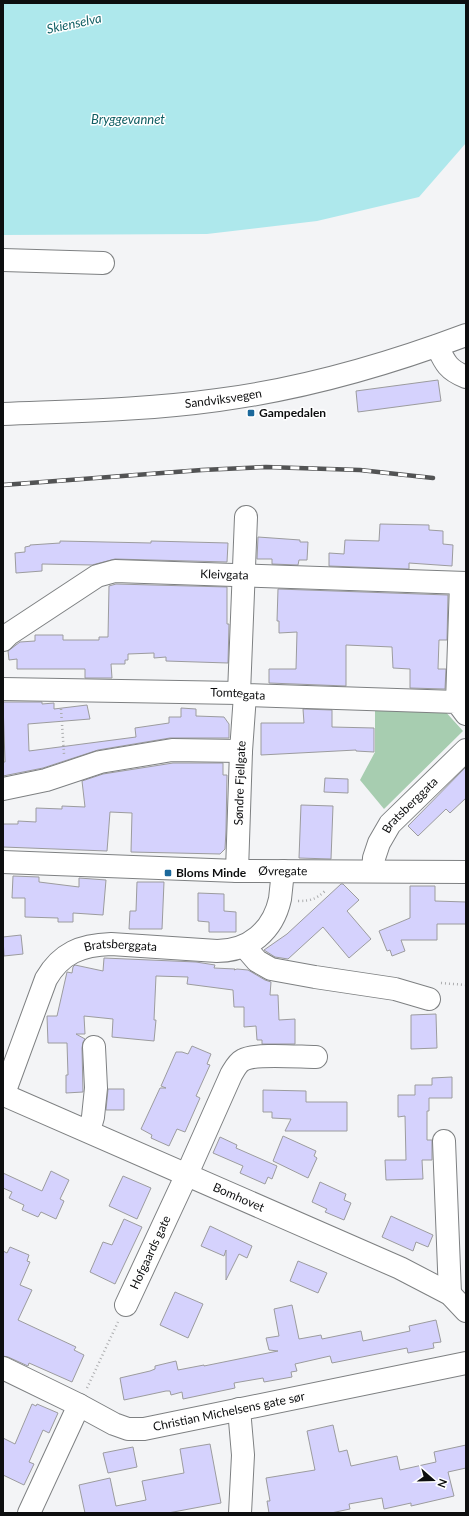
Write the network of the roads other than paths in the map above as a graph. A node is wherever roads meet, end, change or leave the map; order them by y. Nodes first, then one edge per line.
1 (3, 260) edge
2 (103, 262) dead end
3 (466, 335) edge
4 (437, 346) junction
5 (466, 377) edge
6 (3, 414) edge
7 (246, 517) dead end
8 (244, 575) junction
9 (463, 583) edge
10 (3, 640) edge
11 (3, 689) edge
12 (242, 694) junction
13 (461, 708) edge
14 (466, 750) edge
15 (241, 751) junction
16 (3, 789) edge
17 (3, 862) edge
18 (237, 871) junction
19 (283, 871) junction
20 (373, 871) junction
21 (466, 872) edge
22 (244, 946) junction
23 (429, 998) dead end
24 (94, 1047) dead end
25 (316, 1057) dead end
26 (3, 1096) edge
27 (89, 1131) junction
28 (444, 1141) dead end
29 (187, 1174) junction
30 (450, 1294) junction
31 (126, 1305) road end
32 (466, 1311) edge
33 (466, 1363) edge
34 (3, 1368) edge
35 (79, 1405) junction
36 (238, 1409) junction
37 (29, 1513) edge
38 (240, 1513) edge

1 - 2 street
3 - 4 street, Sandviksvegen
4 - 5 street
4 - 6 street, Sandviksvegen
7 - 8 street, Søndre Fjellgate
8 - 9 street, Kleivgata
8 - 10 street, Kleivgata
8 - 12 street, Søndre Fjellgate
9 - 13 street
11 - 12 street, Tomtegata
12 - 13 street, Tomtegata
12 - 15 street, Søndre Fjellgate
14 - 20 street, Bratsberggata
15 - 16 street
15 - 18 street, Søndre Fjellgate
17 - 18 street, Øvregate
18 - 19 street, Øvregate
19 - 20 street, Øvregate
19 - 22 street, Bratsberggata
20 - 21 street, Øvregate
22 - 23 street
22 - 26 street, Bratsberggata
24 - 27 street
25 - 29 street, Hofgaards gate
26 - 27 street, Bomhovet
27 - 29 street, Bomhovet
28 - 30 street
29 - 30 street, Bomhovet
29 - 31 street, Hofgaards gate
30 - 32 street, Bomhovet
33 - 36 street, Christian Michelsens gate sør
34 - 35 street, Christian Michelsens gate sør
35 - 36 street, Christian Michelsens gate sør
35 - 37 street
36 - 38 street

